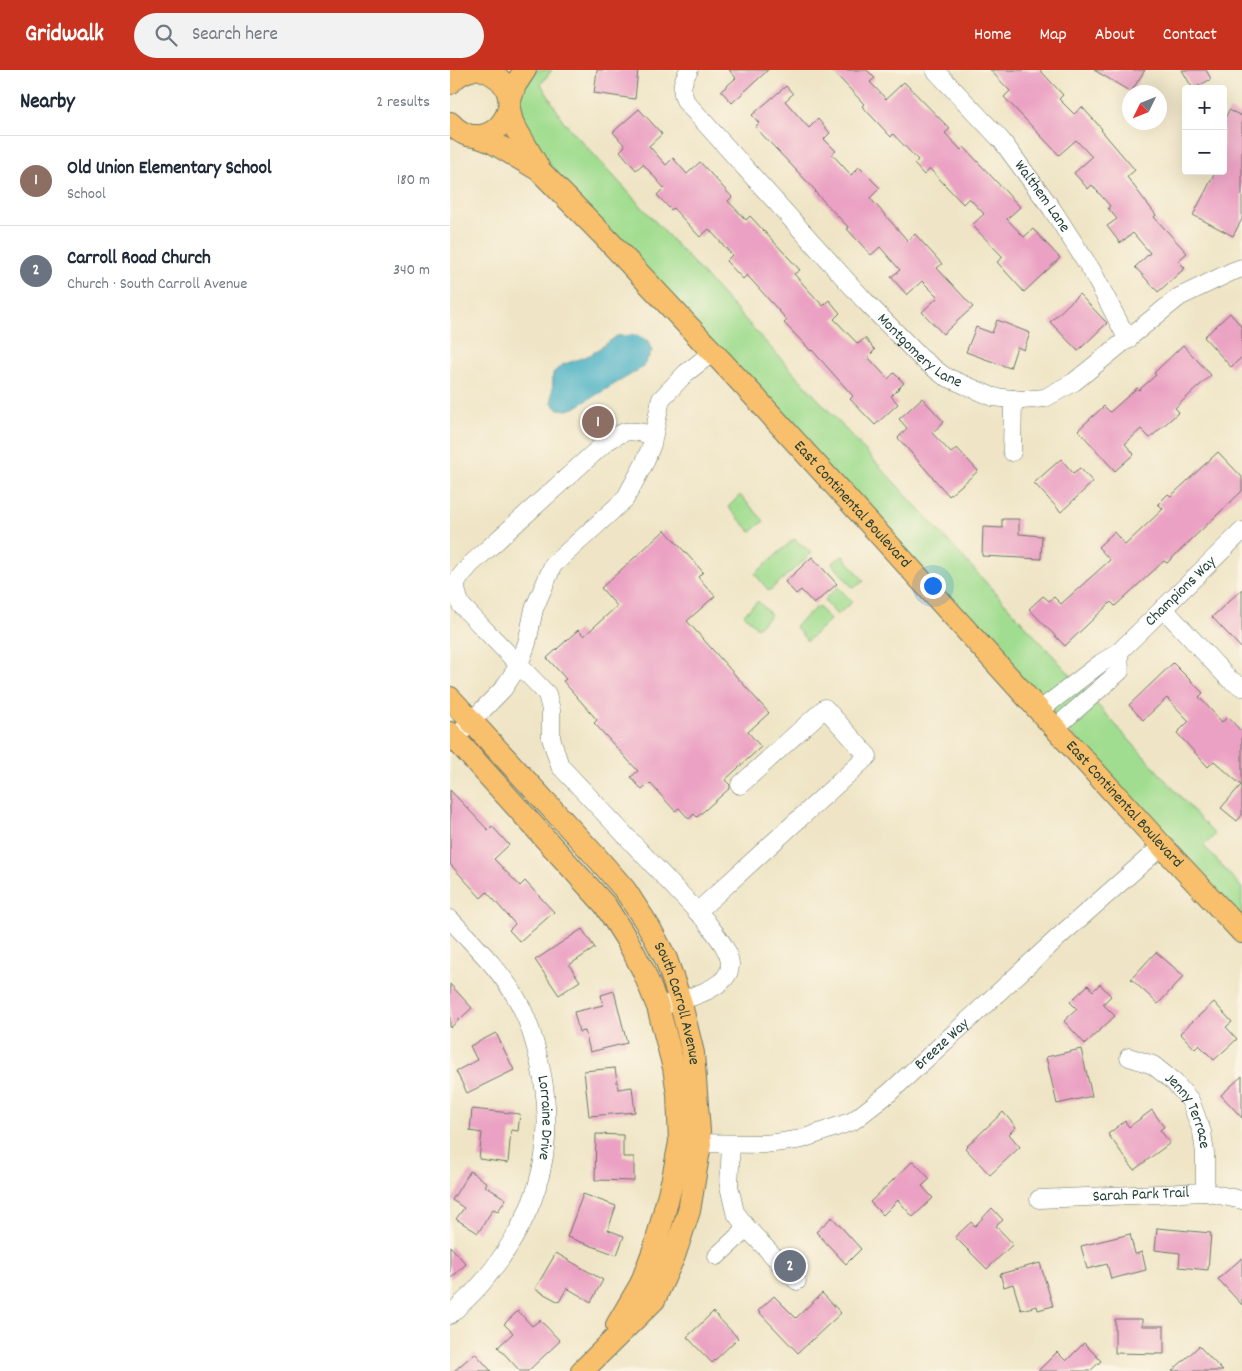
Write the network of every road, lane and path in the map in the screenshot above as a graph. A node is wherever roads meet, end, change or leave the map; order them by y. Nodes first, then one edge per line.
1 (471, 70) edge
2 (484, 70) edge
3 (525, 70) edge
4 (689, 70) edge
5 (935, 70) edge
6 (450, 83) edge
7 (510, 104) junction
8 (461, 134) edge
9 (539, 170) junction
10 (1242, 268) edge
11 (1128, 340) junction
12 (713, 352) junction
13 (1013, 399) junction
14 (653, 435) junction
15 (1012, 452) dead end
16 (1242, 532) edge
17 (1163, 608) junction
18 (1119, 652) junction
19 (519, 665) junction
20 (1242, 687) edge
21 (450, 698) edge
22 (1039, 711) junction
23 (471, 722) junction
24 (1055, 728) junction
25 (452, 738) edge
26 (740, 785) dead end
27 (1162, 846) junction
28 (697, 912) junction
29 (450, 919) edge
30 (1242, 932) edge
31 (680, 1000) junction
32 (658, 1007) junction
33 (1128, 1057) dead end
34 (690, 1143) junction
35 (731, 1144) junction
36 (1205, 1192) junction
37 (1039, 1199) dead end
38 (1242, 1200) edge
39 (747, 1228) junction
40 (717, 1256) dead end
41 (797, 1281) dead end
42 (450, 1315) edge
43 (582, 1371) edge

1 - 6 main road
2 - 7 main road, East Continental Boulevard
3 - 7 main road
4 - 13 street, Montgomery Lane
5 - 11 street, Walthem Lane
7 - 8 main road
7 - 9 main road, East Continental Boulevard
8 - 9 main road, East Continental Boulevard
9 - 12 main road, East Continental Boulevard
10 - 11 street, Montgomery Lane
11 - 13 street, Montgomery Lane
12 - 14 street
12 - 22 main road, East Continental Boulevard
13 - 15 street
14 - 19 street
14 - 19 street
16 - 17 street, Champions Way
17 - 18 street, Champions Way
17 - 20 street
18 - 22 street, Champions Way
18 - 24 street
19 - 23 street
19 - 28 street
21 - 23 main road, South Carroll Avenue
22 - 24 main road, East Continental Boulevard
23 - 25 street
23 - 31 main road, South Carroll Avenue
24 - 27 main road, East Continental Boulevard
25 - 32 main road, South Carroll Avenue
26 - 28 street
27 - 30 main road, East Continental Boulevard
27 - 35 street, Breeze Way
28 - 31 street
29 - 42 street, Lorraine Drive
31 - 32 street
31 - 34 main road, South Carroll Avenue
32 - 34 main road, South Carroll Avenue
33 - 36 street, Jenny Terrace
34 - 35 street, Breeze Way
34 - 43 main road, South Carroll Avenue
35 - 39 street
36 - 37 street, Sarah Park Trail
36 - 38 street, Sarah Park Trail
39 - 40 street
39 - 41 street

